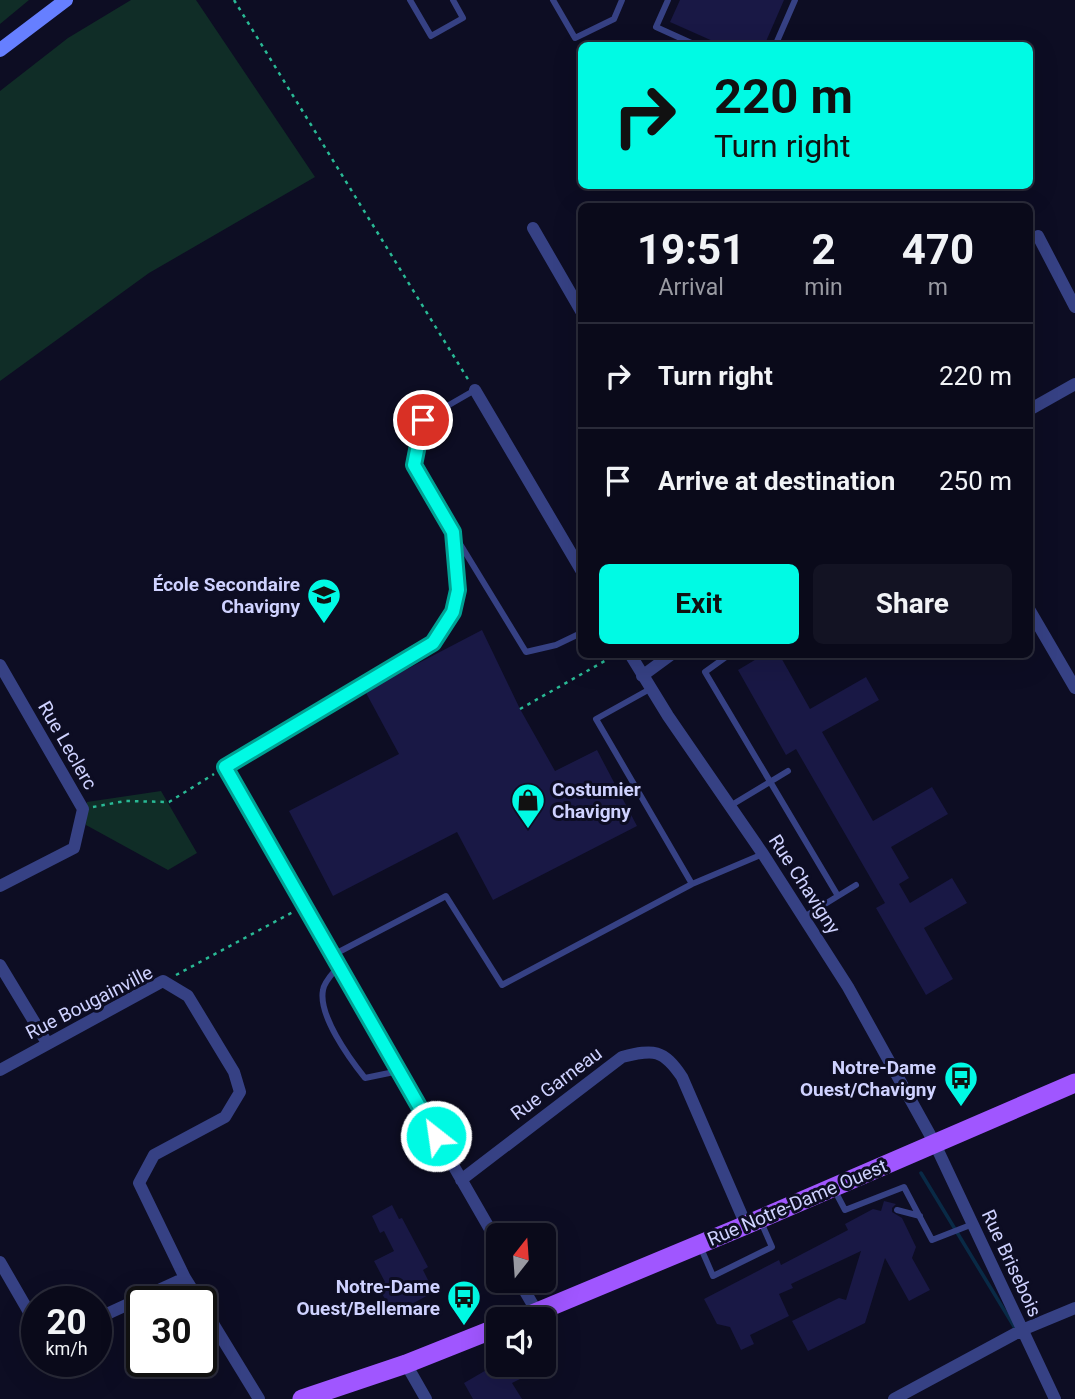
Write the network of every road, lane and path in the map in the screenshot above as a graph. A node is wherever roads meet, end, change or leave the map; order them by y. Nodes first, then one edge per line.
1 (77, 0) edge
2 (234, 0) edge
3 (410, 0) edge
4 (453, 0) edge
5 (553, 0) edge
6 (622, 0) edge
7 (668, 0) edge
8 (795, 0) edge
9 (61, 2) edge
10 (689, 42) edge
11 (777, 42) edge
12 (0, 50) edge
13 (533, 228) dead end
14 (1038, 236) dead end
15 (578, 306) edge
16 (1075, 307) edge
17 (1075, 384) edge
18 (475, 390) junction
19 (1033, 409) edge
20 (453, 532) junction
21 (578, 565) edge
22 (1033, 616) edge
23 (578, 634) edge
24 (610, 658) edge
25 (632, 658) edge
26 (666, 658) edge
27 (724, 658) edge
28 (0, 665) edge
29 (642, 676) junction
30 (1075, 688) edge
31 (650, 689) junction
32 (520, 709) dead end
33 (225, 767) junction
34 (788, 771) dead end
35 (770, 782) junction
36 (730, 806) junction
37 (83, 809) junction
38 (763, 854) junction
39 (692, 884) junction
40 (856, 885) dead end
41 (0, 886) edge
42 (838, 896) junction
43 (304, 906) junction
44 (803, 917) junction
45 (336, 960) junction
46 (0, 965) edge
47 (163, 981) junction
48 (47, 1043) junction
49 (0, 1070) edge
50 (399, 1071) junction
51 (1075, 1083) edge
52 (934, 1142) junction
53 (461, 1180) junction
54 (833, 1186) junction
55 (874, 1199) junction
56 (883, 1205) dead end
57 (897, 1210) dead end
58 (919, 1216) junction
59 (752, 1222) junction
60 (486, 1223) edge
61 (973, 1224) junction
62 (699, 1244) junction
63 (0, 1262) edge
64 (185, 1278) junction
65 (190, 1286) edge
66 (21, 1298) edge
67 (549, 1307) edge
68 (1075, 1308) edge
69 (112, 1312) edge
70 (217, 1329) edge
71 (1022, 1330) junction
72 (486, 1332) edge
73 (406, 1364) junction
74 (259, 1399) edge
75 (302, 1399) edge
76 (426, 1399) edge
77 (894, 1399) edge
78 (1055, 1399) edge

1 - 9 street
2 - 18 path
3 - 4 lane
5 - 6 lane
7 - 10 lane
8 - 11 lane
9 - 12 street
13 - 15 street
14 - 16 street
17 - 19 street
18 - 20 lane
18 - 21 street
20 - 23 lane
20 - 33 lane
22 - 30 street
24 - 32 path
25 - 29 street, Rue Chavigny
26 - 29 street
27 - 35 lane
28 - 37 street, Rue Leclerc
29 - 31 street, Rue Chavigny
31 - 36 street, Rue Chavigny
31 - 39 lane
33 - 37 path
33 - 43 street
34 - 35 lane
35 - 36 lane
35 - 42 lane
36 - 38 street, Rue Chavigny
37 - 41 street, Rue Leclerc
38 - 39 lane
38 - 44 street, Rue Chavigny
39 - 45 lane
40 - 42 lane
42 - 44 lane
43 - 45 street
43 - 47 path
44 - 52 street, Rue Chavigny
45 - 50 street
45 - 50 lane
46 - 48 street
47 - 48 street, Rue Bougainville
47 - 64 street, Rue Bougainville
48 - 49 street, Rue Bougainville
50 - 53 street
51 - 52 main road, Rue Notre-Dame Ouest
52 - 54 main road, Rue Notre-Dame Ouest
52 - 61 street, Rue Brisebois
53 - 59 street, Rue Garneau
53 - 60 street
54 - 55 lane
54 - 59 main road, Rue Notre-Dame Ouest
55 - 56 lane
55 - 58 lane
57 - 58 lane
58 - 61 lane
59 - 62 main road, Rue Notre-Dame Ouest
59 - 62 lane
61 - 71 street, Rue Brisebois
62 - 67 main road, Rue Notre-Dame Ouest
63 - 66 street
64 - 65 street, Rue Bougainville
64 - 69 street
68 - 71 street
70 - 74 street, Rue Bougainville
71 - 77 street
71 - 78 street, Rue Brisebois
72 - 73 main road
73 - 75 main road
73 - 76 street

